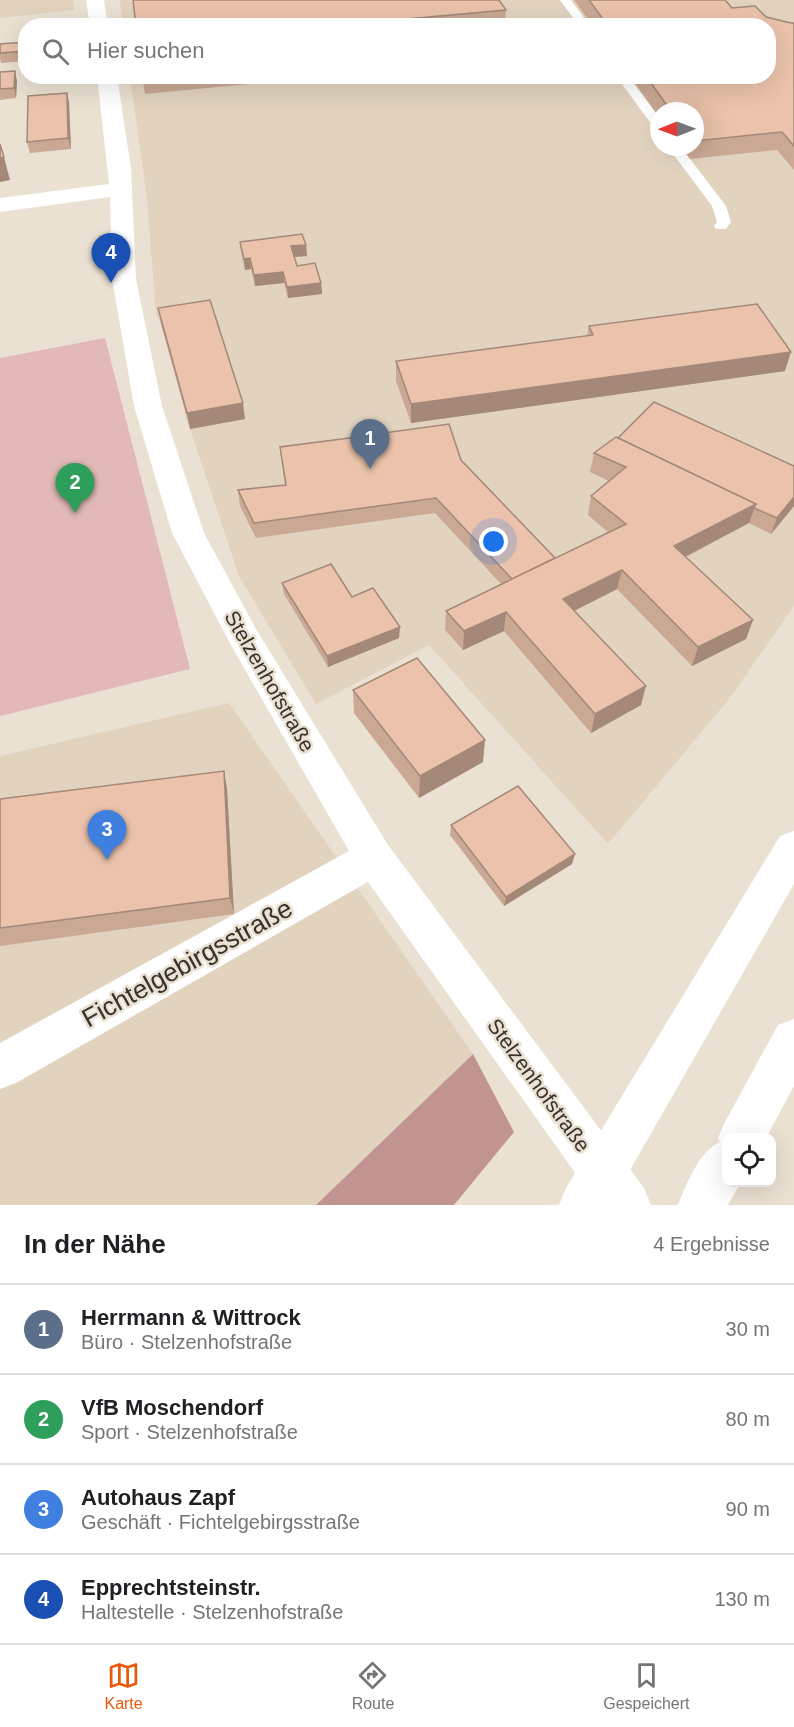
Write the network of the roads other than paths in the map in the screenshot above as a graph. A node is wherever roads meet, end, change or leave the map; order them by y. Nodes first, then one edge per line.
1 (95, 0) edge
2 (565, 0) edge
3 (98, 18) edge
4 (579, 18) edge
5 (107, 84) edge
6 (628, 84) edge
7 (650, 114) edge
8 (681, 156) edge
9 (121, 189) junction
10 (0, 205) edge
11 (721, 226) dead end
12 (794, 848) edge
13 (374, 858) junction
14 (794, 1041) edge
15 (0, 1067) edge
16 (745, 1130) edge
17 (722, 1170) edge
18 (583, 1205) edge
19 (627, 1205) edge
20 (702, 1205) edge

1 - 3 main road
2 - 4 lane
5 - 9 main road, Stelzenhofstraße
6 - 7 lane
8 - 11 lane
9 - 10 main road
9 - 13 main road, Stelzenhofstraße
12 - 18 main road
13 - 15 main road, Fichtelgebirgsstraße
13 - 19 main road, Stelzenhofstraße
14 - 16 main road
17 - 20 main road

